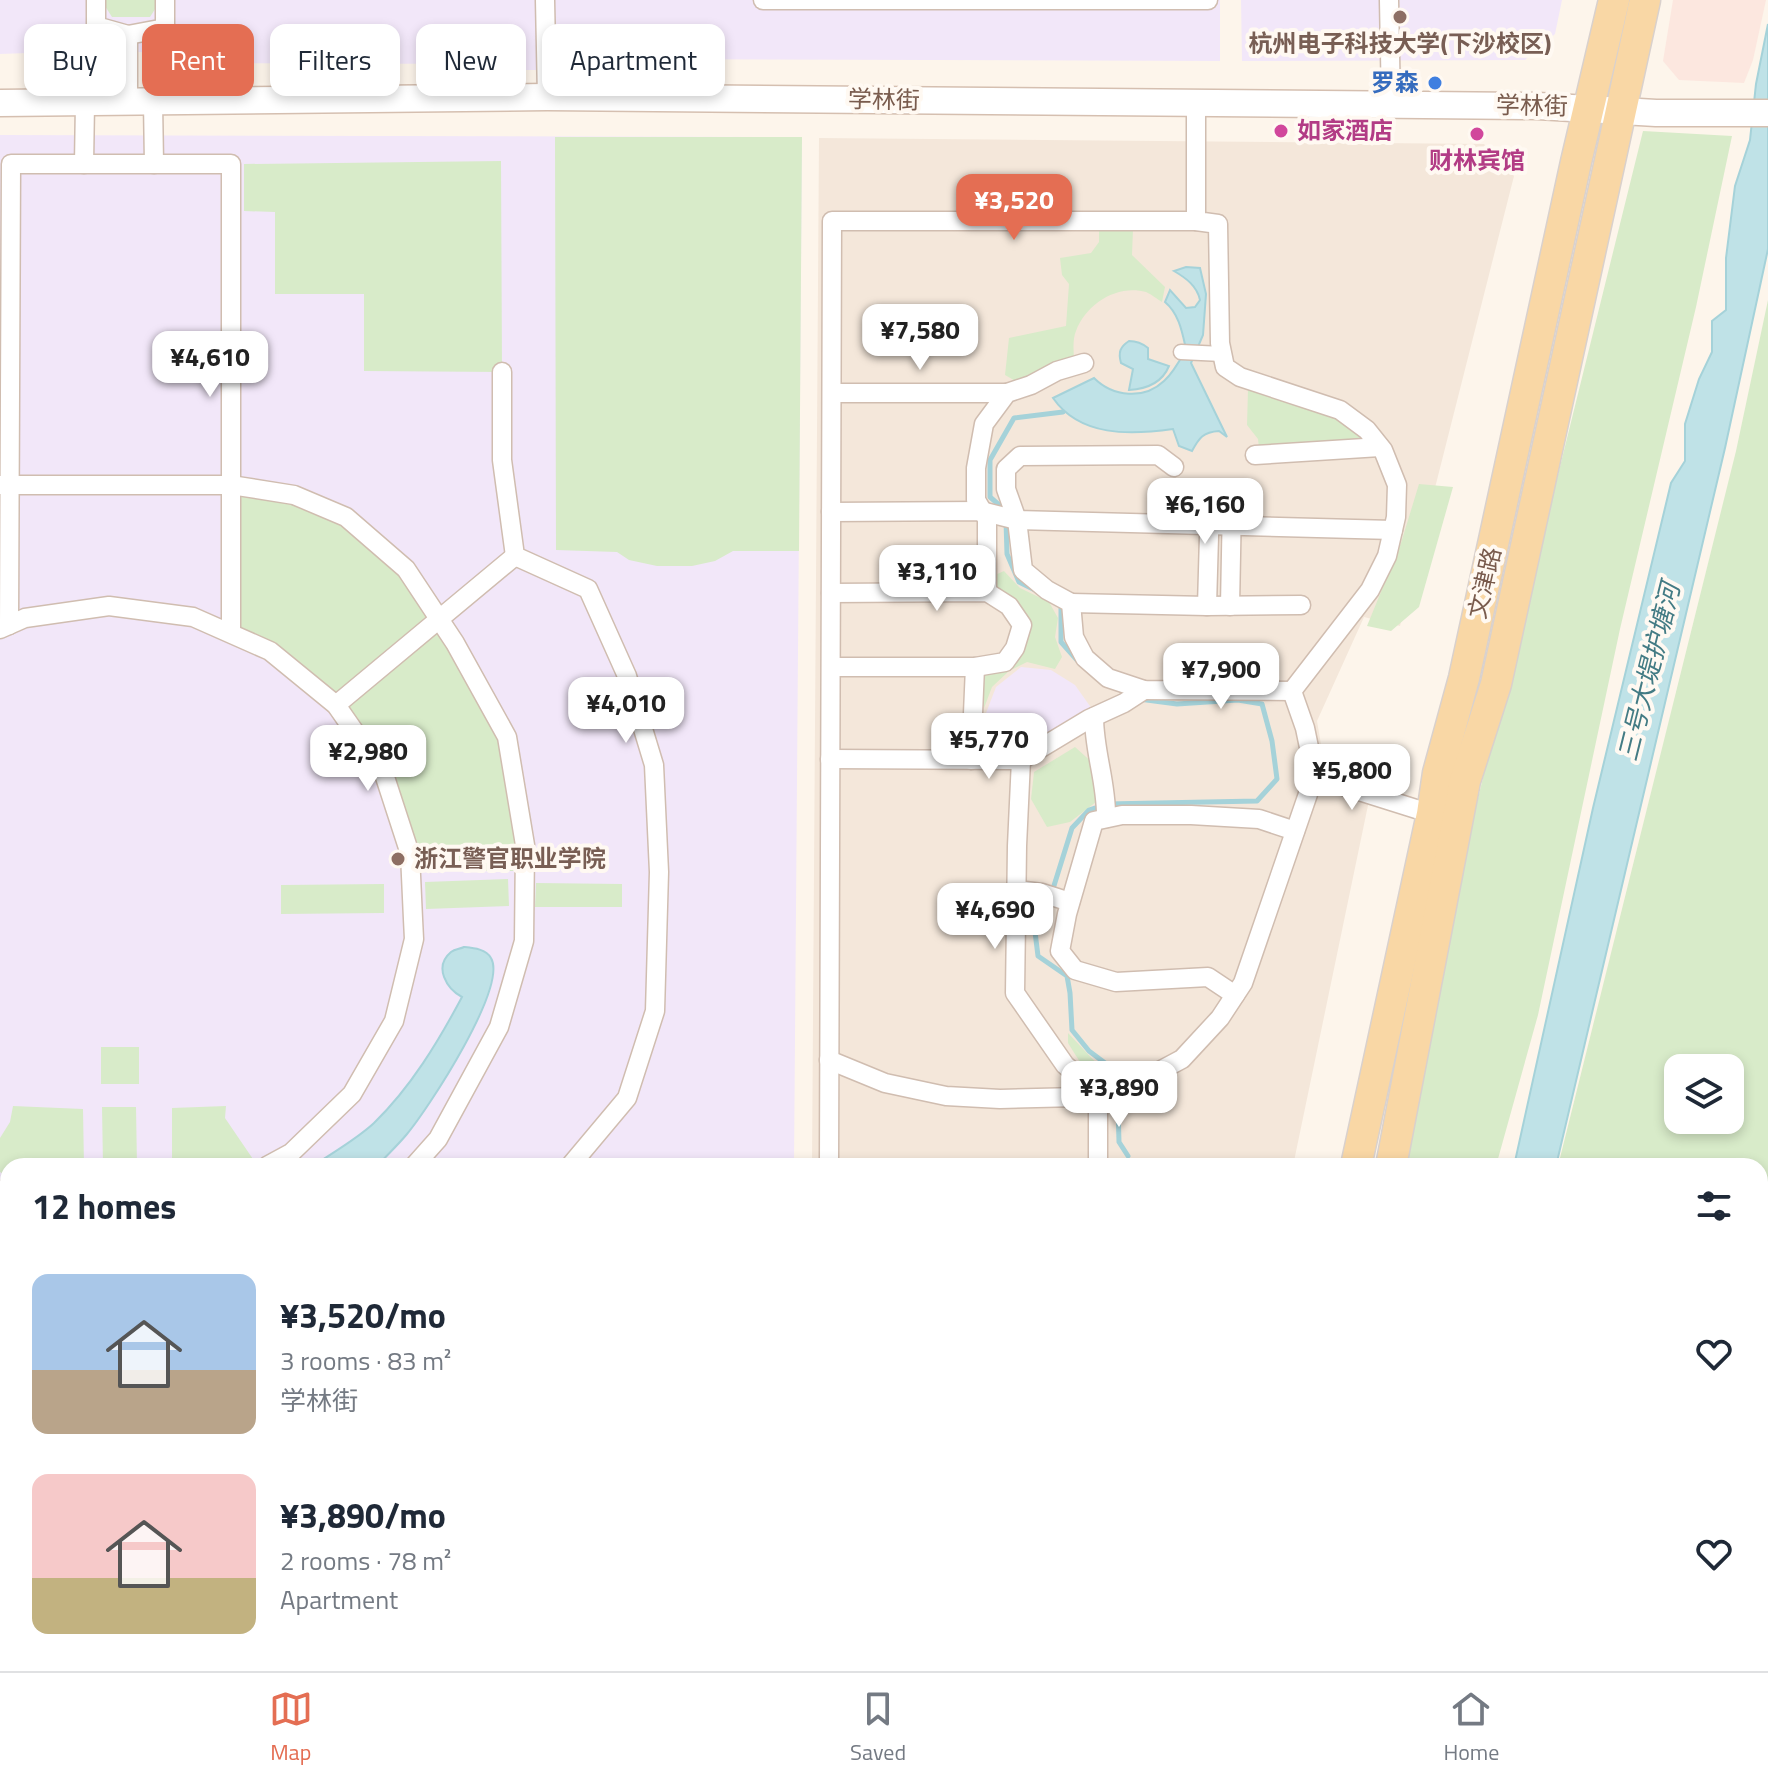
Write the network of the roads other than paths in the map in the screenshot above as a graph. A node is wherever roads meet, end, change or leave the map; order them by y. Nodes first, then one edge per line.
1 (96, 0) edge
2 (165, 0) edge
3 (545, 0) edge
4 (763, 0) edge
5 (1208, 0) edge
6 (1389, 0) edge
7 (1614, 0) edge
8 (1645, 0) edge
9 (128, 35) junction
10 (547, 97) junction
11 (141, 102) junction
12 (0, 103) edge
13 (85, 103) junction
14 (1196, 103) junction
15 (1391, 105) junction
16 (1589, 107) junction
17 (1620, 110) junction
18 (1768, 113) edge
19 (84, 164) junction
20 (154, 164) junction
21 (1196, 221) junction
22 (1181, 352) dead end
23 (1222, 354) junction
24 (1084, 363) dead end
25 (502, 372) dead end
26 (832, 393) junction
27 (1007, 393) junction
28 (1380, 447) junction
29 (1255, 455) dead end
30 (1174, 467) dead end
31 (4, 485) edge
32 (231, 485) junction
33 (1210, 501) dead end
34 (1232, 503) dead end
35 (831, 512) junction
36 (988, 513) junction
37 (1017, 520) junction
38 (1209, 525) junction
39 (1233, 525) junction
40 (1393, 530) junction
41 (515, 556) junction
42 (987, 592) junction
43 (831, 593) junction
44 (1071, 603) junction
45 (1301, 605) dead end
46 (1207, 606) junction
47 (1230, 606) junction
48 (439, 619) junction
49 (4, 627) edge
50 (231, 633) junction
51 (832, 667) junction
52 (975, 667) junction
53 (1144, 690) junction
54 (1292, 691) junction
55 (336, 705) junction
56 (1094, 717) junction
57 (1311, 757) junction
58 (830, 759) junction
59 (971, 760) junction
60 (1021, 760) junction
61 (1106, 811) junction
62 (1432, 814) junction
63 (1295, 831) junction
64 (1017, 890) junction
65 (1058, 898) junction
66 (1235, 995) junction
67 (829, 1060) junction
68 (1102, 1092) junction
69 (282, 1158) edge
70 (421, 1158) edge
71 (577, 1158) edge
72 (829, 1158) edge
73 (1098, 1158) edge
74 (1358, 1158) edge
75 (1393, 1158) edge

1 - 9 street
2 - 9 street
3 - 10 street
4 - 5 street
6 - 15 street
7 - 16 main road, 文津路
8 - 17 main road, 文津路
9 - 11 street
10 - 11 main road, 学林街
10 - 14 main road, 学林街
11 - 13 main road, 学林街
11 - 20 street
12 - 13 main road, 学林街
13 - 19 street
14 - 15 main road, 学林街
14 - 21 street
15 - 16 main road, 学林街
16 - 17 main road, 学林街
16 - 62 main road, 文津路
17 - 18 main road, 学林街
17 - 75 main road, 文津路
19 - 20 street
19 - 31 street
20 - 32 street
21 - 23 street
21 - 26 street
22 - 23 street
23 - 28 street
24 - 27 street
25 - 41 street
26 - 27 street
26 - 35 street
27 - 36 street
28 - 29 street
28 - 40 street
30 - 37 street
31 - 32 street
31 - 49 street
32 - 48 street
32 - 50 street
33 - 38 street
34 - 39 street
35 - 36 street
35 - 43 street
36 - 37 street
36 - 42 street
37 - 38 street
37 - 44 street
38 - 39 street
38 - 46 street
39 - 40 street
39 - 47 street
40 - 54 street
41 - 48 street
41 - 71 street
42 - 43 street
42 - 52 street
43 - 51 street
44 - 46 street
44 - 53 street
45 - 47 street
46 - 47 street
48 - 55 street
48 - 70 street
49 - 50 street
50 - 55 street
51 - 52 street
51 - 58 street
52 - 59 street
53 - 54 street
53 - 56 street
54 - 57 street
55 - 69 street
56 - 60 street
56 - 61 street
57 - 62 street
57 - 63 street
58 - 59 street
58 - 67 street
59 - 60 street
60 - 64 street
61 - 63 street
61 - 65 street
62 - 74 main road, 文津路
63 - 66 street
64 - 65 street
64 - 68 street
65 - 66 street
66 - 68 street
67 - 68 street
67 - 72 street
68 - 73 street

